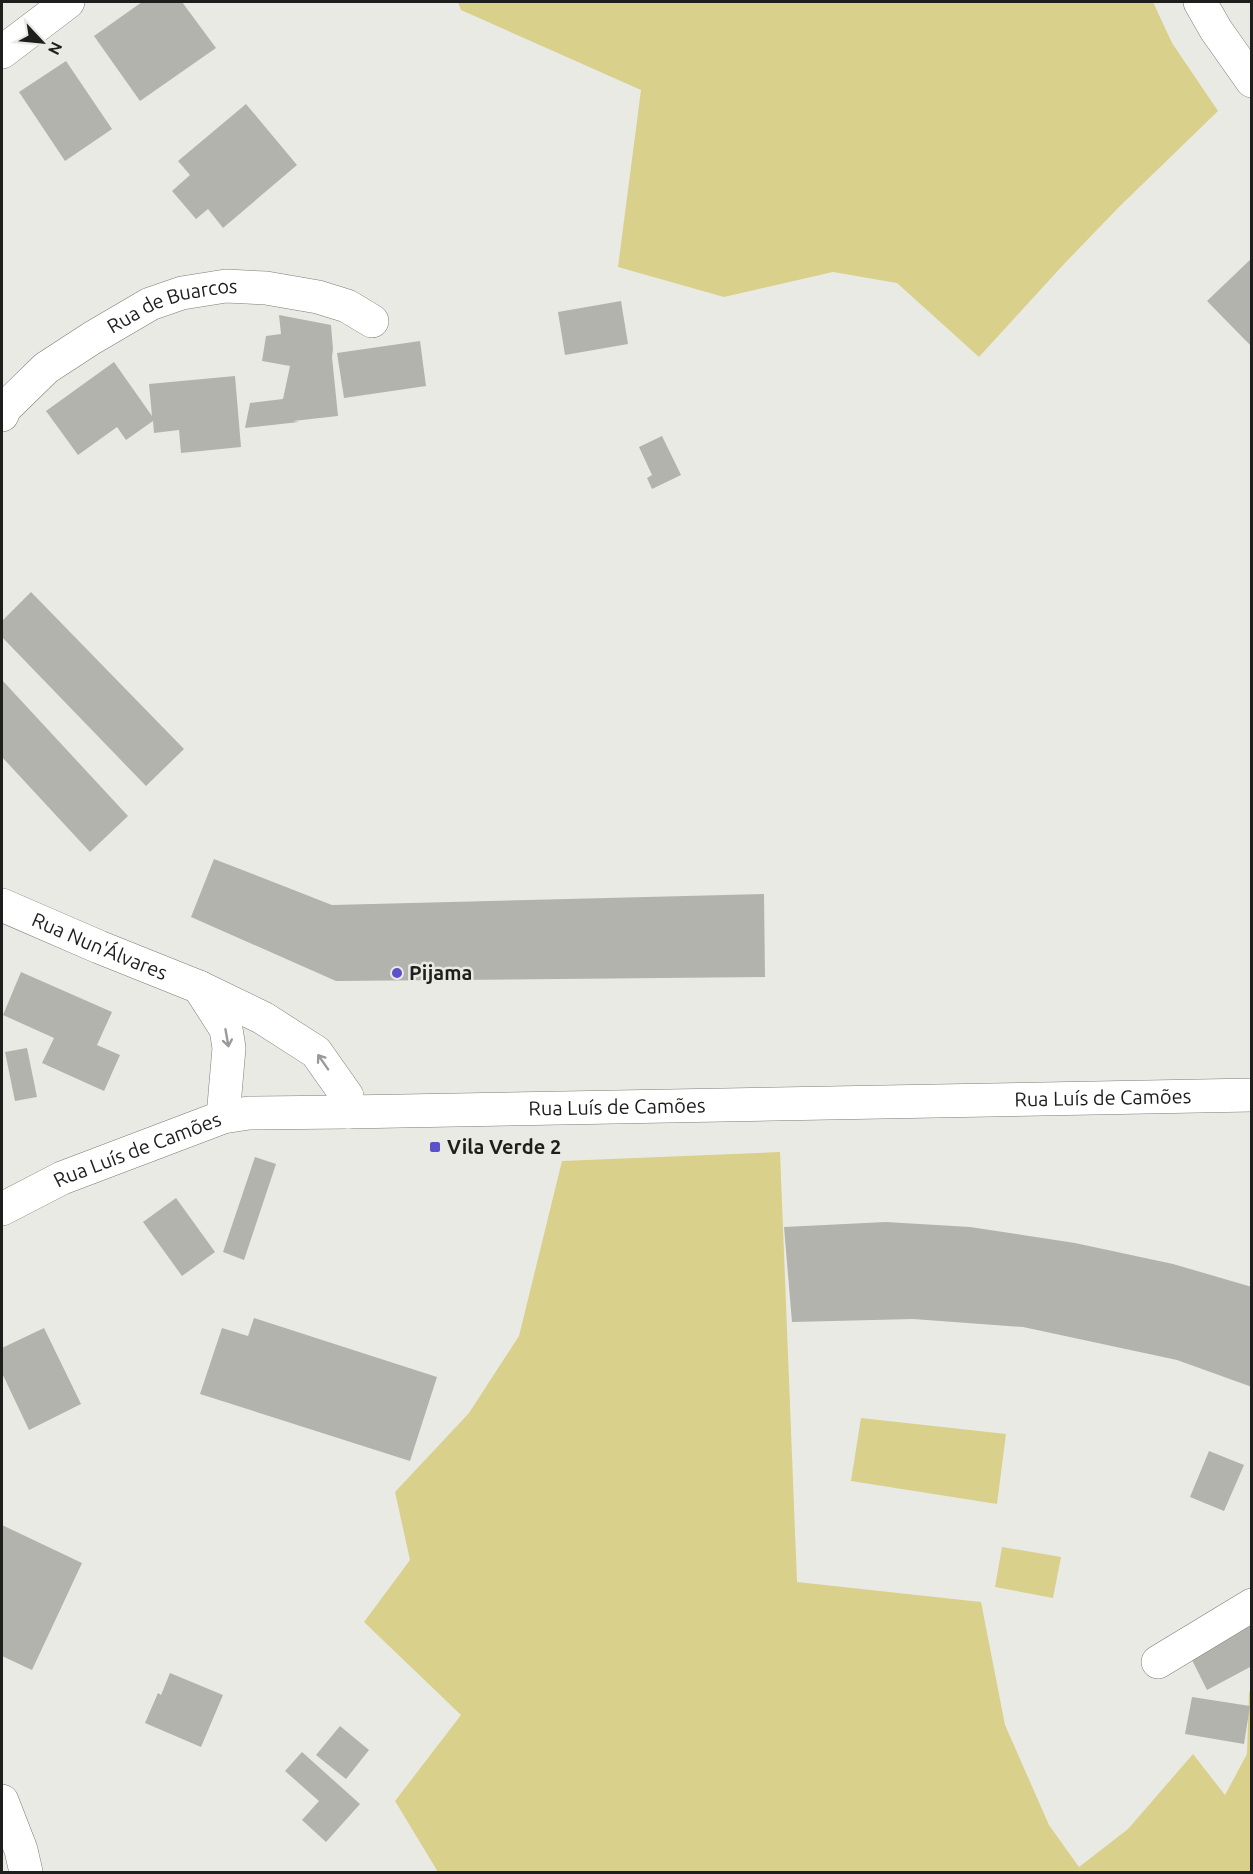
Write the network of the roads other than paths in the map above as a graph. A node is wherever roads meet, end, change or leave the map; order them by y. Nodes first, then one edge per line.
1 (68, 2) edge
2 (1200, 2) edge
3 (2, 52) edge
4 (1251, 81) edge
5 (372, 321) dead end
6 (2, 415) edge
7 (2, 905) edge
8 (199, 987) junction
9 (1251, 1095) edge
10 (348, 1112) junction
11 (223, 1117) junction
12 (2, 1209) edge
13 (1251, 1605) edge
14 (1158, 1662) dead end
15 (2, 1802) edge
16 (26, 1872) edge

1 - 3 main road
2 - 4 main road
5 - 6 main road, Rua de Buarcos
7 - 8 main road, Rua Nun'Álvares
10 -> 8 main road, Rua Nun'Álvares
8 -> 11 main road
9 - 10 main road, Rua Luís de Camões
10 - 11 main road, Rua Luís de Camões
11 - 12 main road, Rua Luís de Camões
13 - 14 main road
15 - 16 main road

